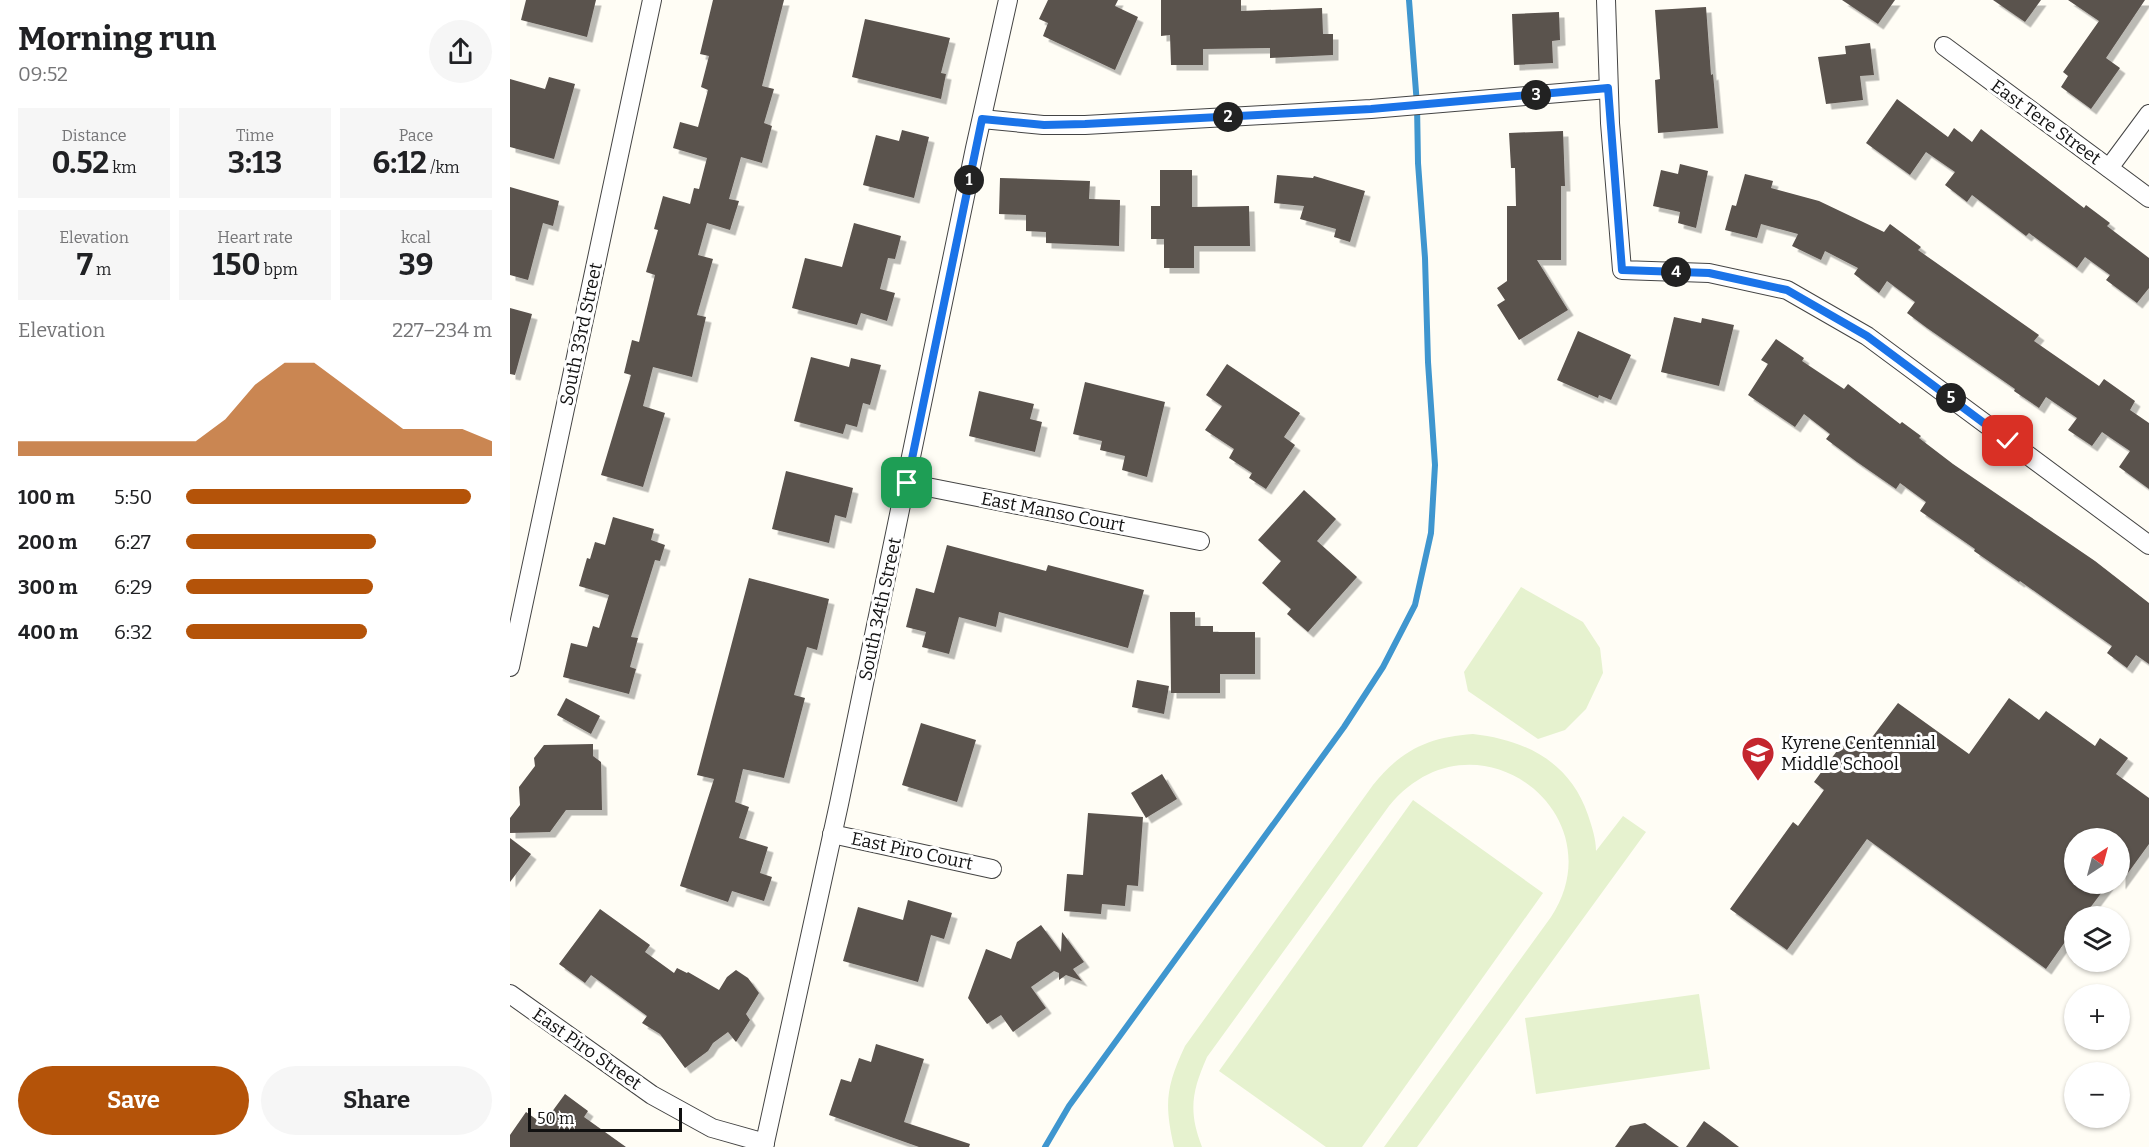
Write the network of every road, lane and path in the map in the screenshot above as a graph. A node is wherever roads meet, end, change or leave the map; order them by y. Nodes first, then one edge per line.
1 (652, 0) edge
2 (1008, 0) edge
3 (1606, 0) edge
4 (1944, 46) dead end
5 (1608, 88) junction
6 (2149, 114) edge
7 (982, 119) junction
8 (2109, 168) junction
9 (2149, 198) edge
10 (907, 483) junction
11 (1200, 541) dead end
12 (2149, 545) edge
13 (510, 667) edge
14 (832, 834) junction
15 (992, 868) dead end
16 (510, 994) edge
17 (765, 1145) edge

1 - 13 street, South 33rd Street
2 - 7 street, South 34th Street
3 - 5 street
4 - 8 street, East Tere Street
5 - 7 street
5 - 12 street
6 - 8 street
7 - 10 street, South 34th Street
8 - 9 street, East Tere Street
10 - 11 street, East Manso Court
10 - 14 street, South 34th Street
14 - 15 street, East Piro Court
14 - 17 street, South 34th Street
16 - 17 street, East Piro Street

